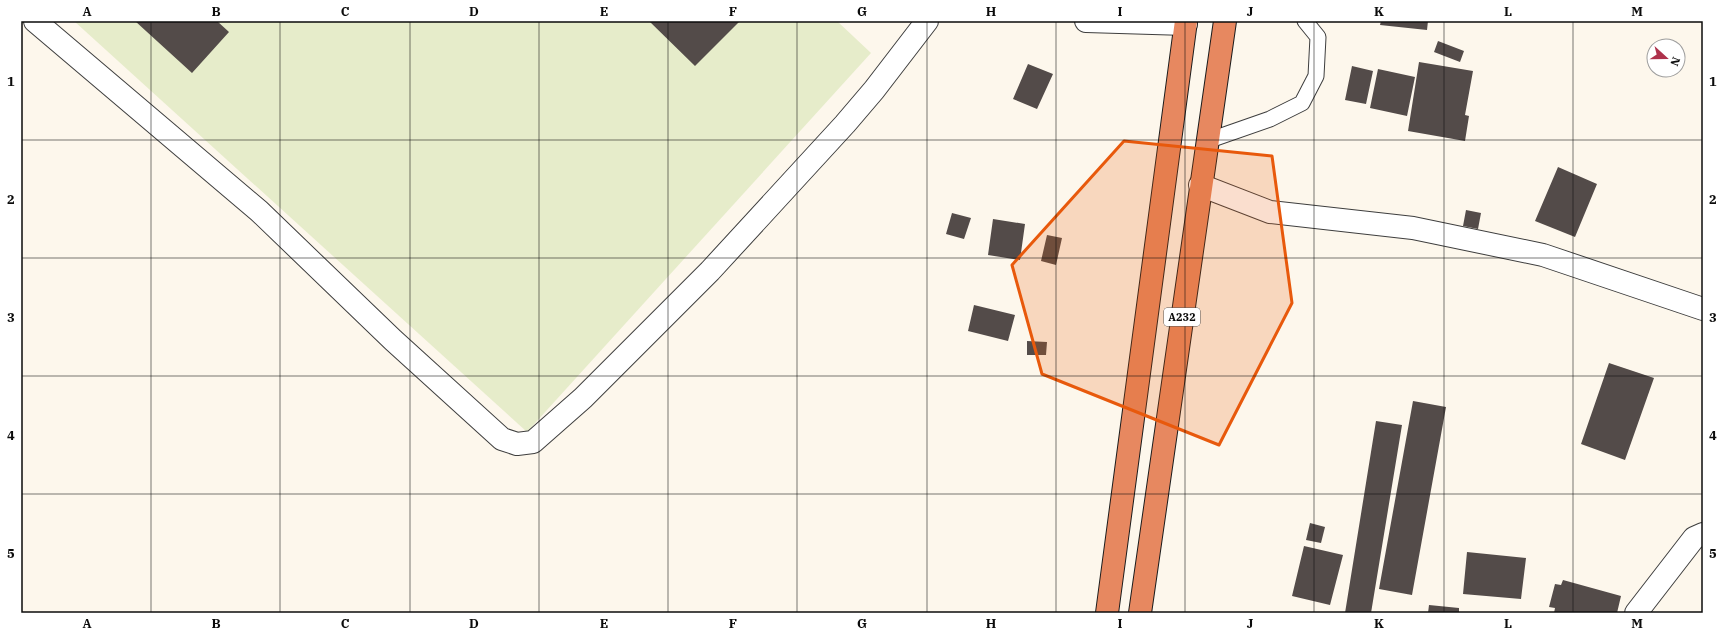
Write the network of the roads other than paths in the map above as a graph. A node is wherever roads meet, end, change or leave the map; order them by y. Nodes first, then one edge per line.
1 (36, 21) edge
2 (927, 21) edge
3 (1086, 21) edge
4 (1225, 21) edge
5 (1305, 21) edge
6 (1186, 22) edge
7 (1207, 141) junction
8 (1200, 185) junction
9 (1703, 309) edge
10 (1703, 534) edge
11 (1107, 613) edge
12 (1140, 613) edge
13 (1636, 613) edge

1 - 2 street
3 - 6 street
4 - 7 highway, A232
5 - 7 lane
6 - 11 highway, A232
7 - 8 highway, A232
8 - 9 street
8 - 12 highway, A232
10 - 13 street

